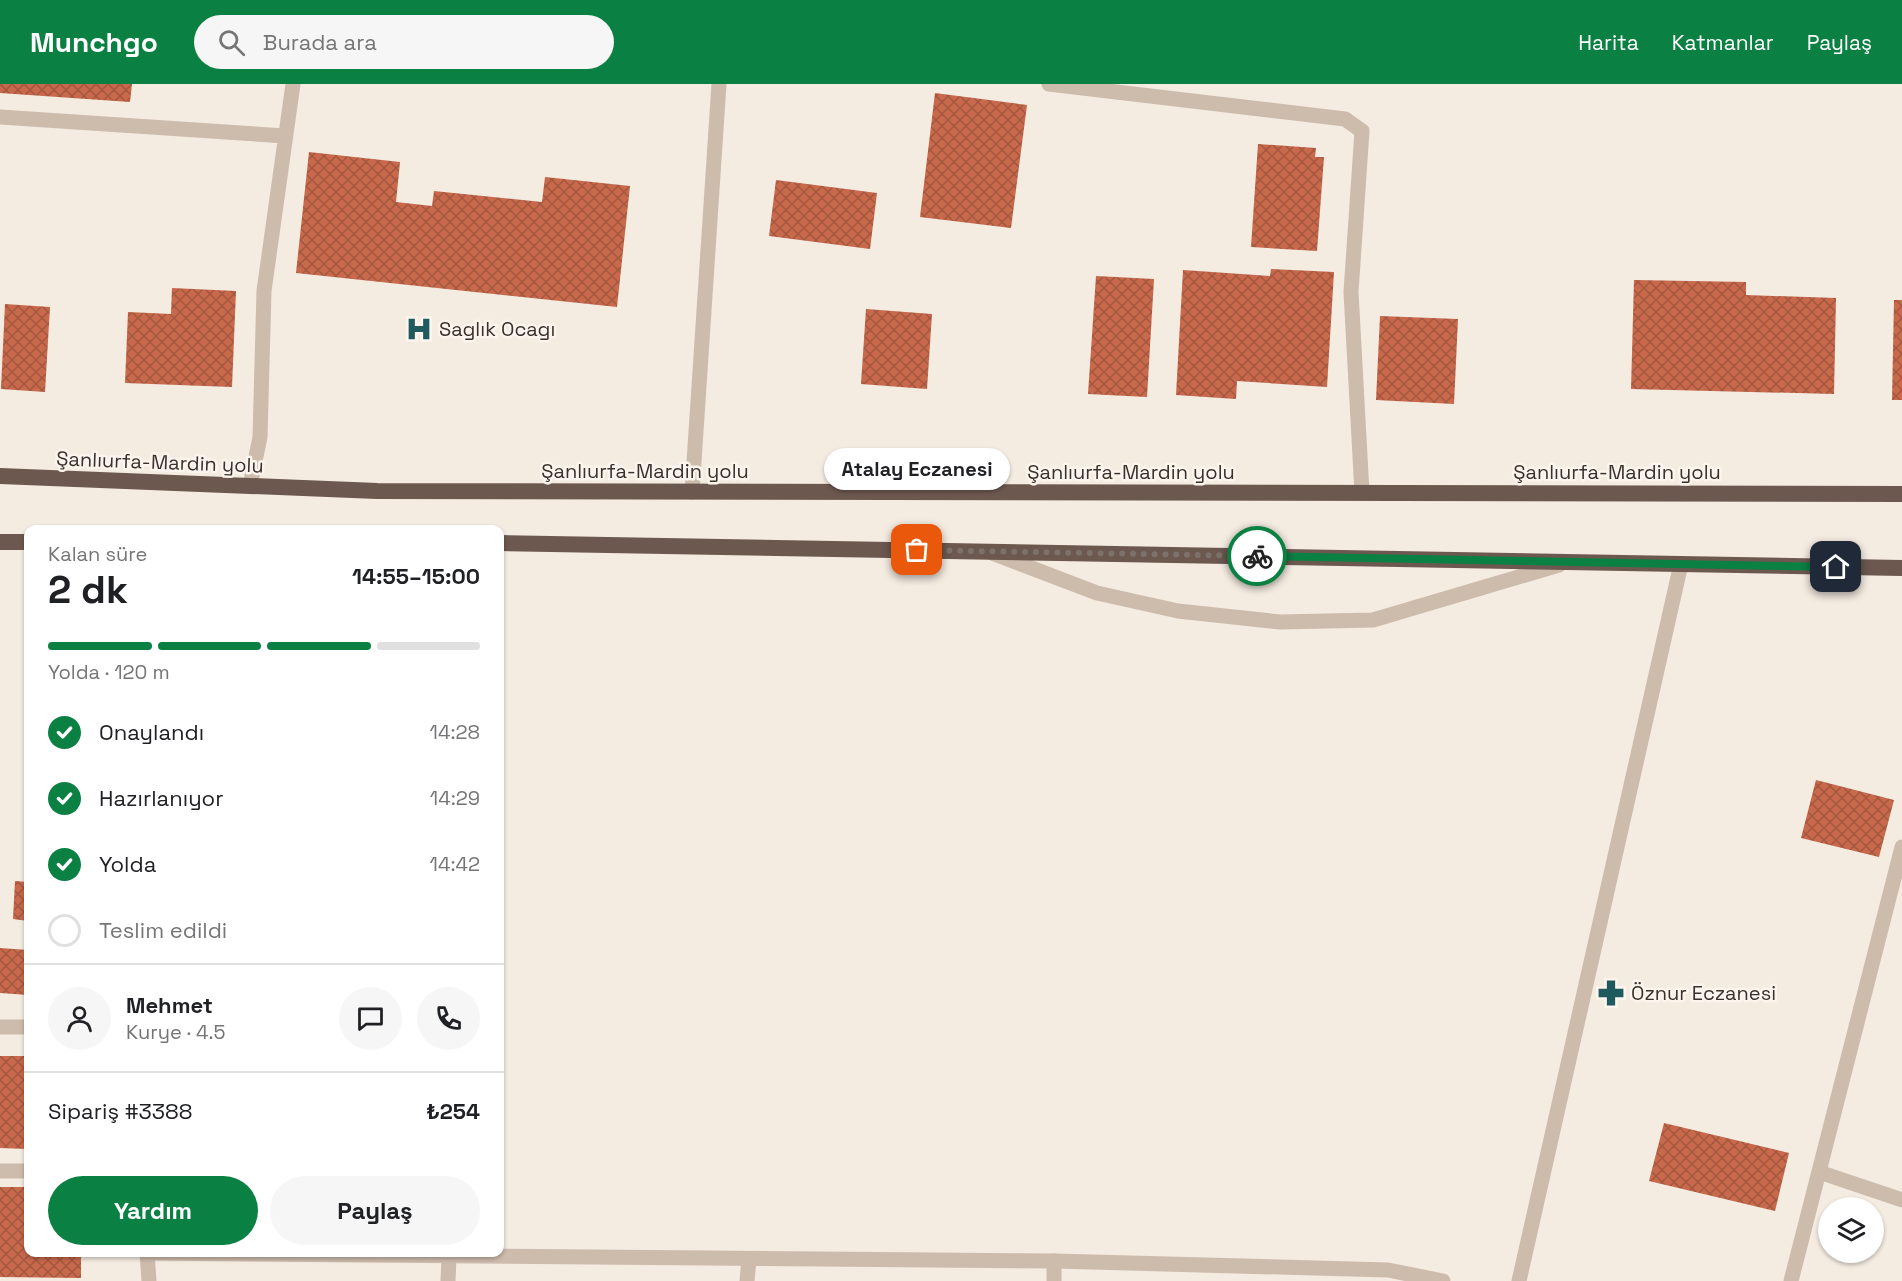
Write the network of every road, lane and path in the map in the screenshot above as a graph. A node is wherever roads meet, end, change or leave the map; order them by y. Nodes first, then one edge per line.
1 (293, 84) edge
2 (719, 84) edge
3 (1049, 84) edge
4 (0, 117) edge
5 (285, 136) junction
6 (0, 477) edge
7 (250, 486) junction
8 (692, 492) junction
9 (1362, 493) junction
10 (1902, 494) edge
11 (0, 542) edge
12 (24, 542) edge
13 (504, 543) edge
14 (987, 551) junction
15 (1569, 562) junction
16 (1681, 564) junction
17 (1902, 568) edge
18 (1902, 847) edge
19 (0, 1027) edge
20 (24, 1027) edge
21 (0, 1171) edge
22 (24, 1171) edge
23 (1819, 1172) junction
24 (1902, 1200) edge
25 (147, 1257) edge
26 (449, 1257) joint
27 (748, 1259) junction
28 (1054, 1261) junction
29 (149, 1281) edge
30 (448, 1281) edge
31 (747, 1281) edge
32 (1054, 1281) edge
33 (1443, 1281) edge
34 (1519, 1281) edge
35 (1791, 1281) edge

1 - 5 street
2 - 8 street
3 - 9 street
4 - 5 street
5 - 7 street
6 - 7 highway, Şanlıurfa-Mardin yolu
7 - 8 highway, Şanlıurfa-Mardin yolu
8 - 9 highway, Şanlıurfa-Mardin yolu
9 - 10 highway, Şanlıurfa-Mardin yolu
11 - 12 highway
13 - 14 highway
14 - 15 highway
14 - 15 street
15 - 16 highway
16 - 17 highway
16 - 34 street
18 - 23 street
19 - 20 street
21 - 22 street
23 - 24 street
23 - 35 street
25 - 29 street
26 - 27 street
26 - 30 street
27 - 28 street
27 - 31 street
28 - 32 street
28 - 33 street

